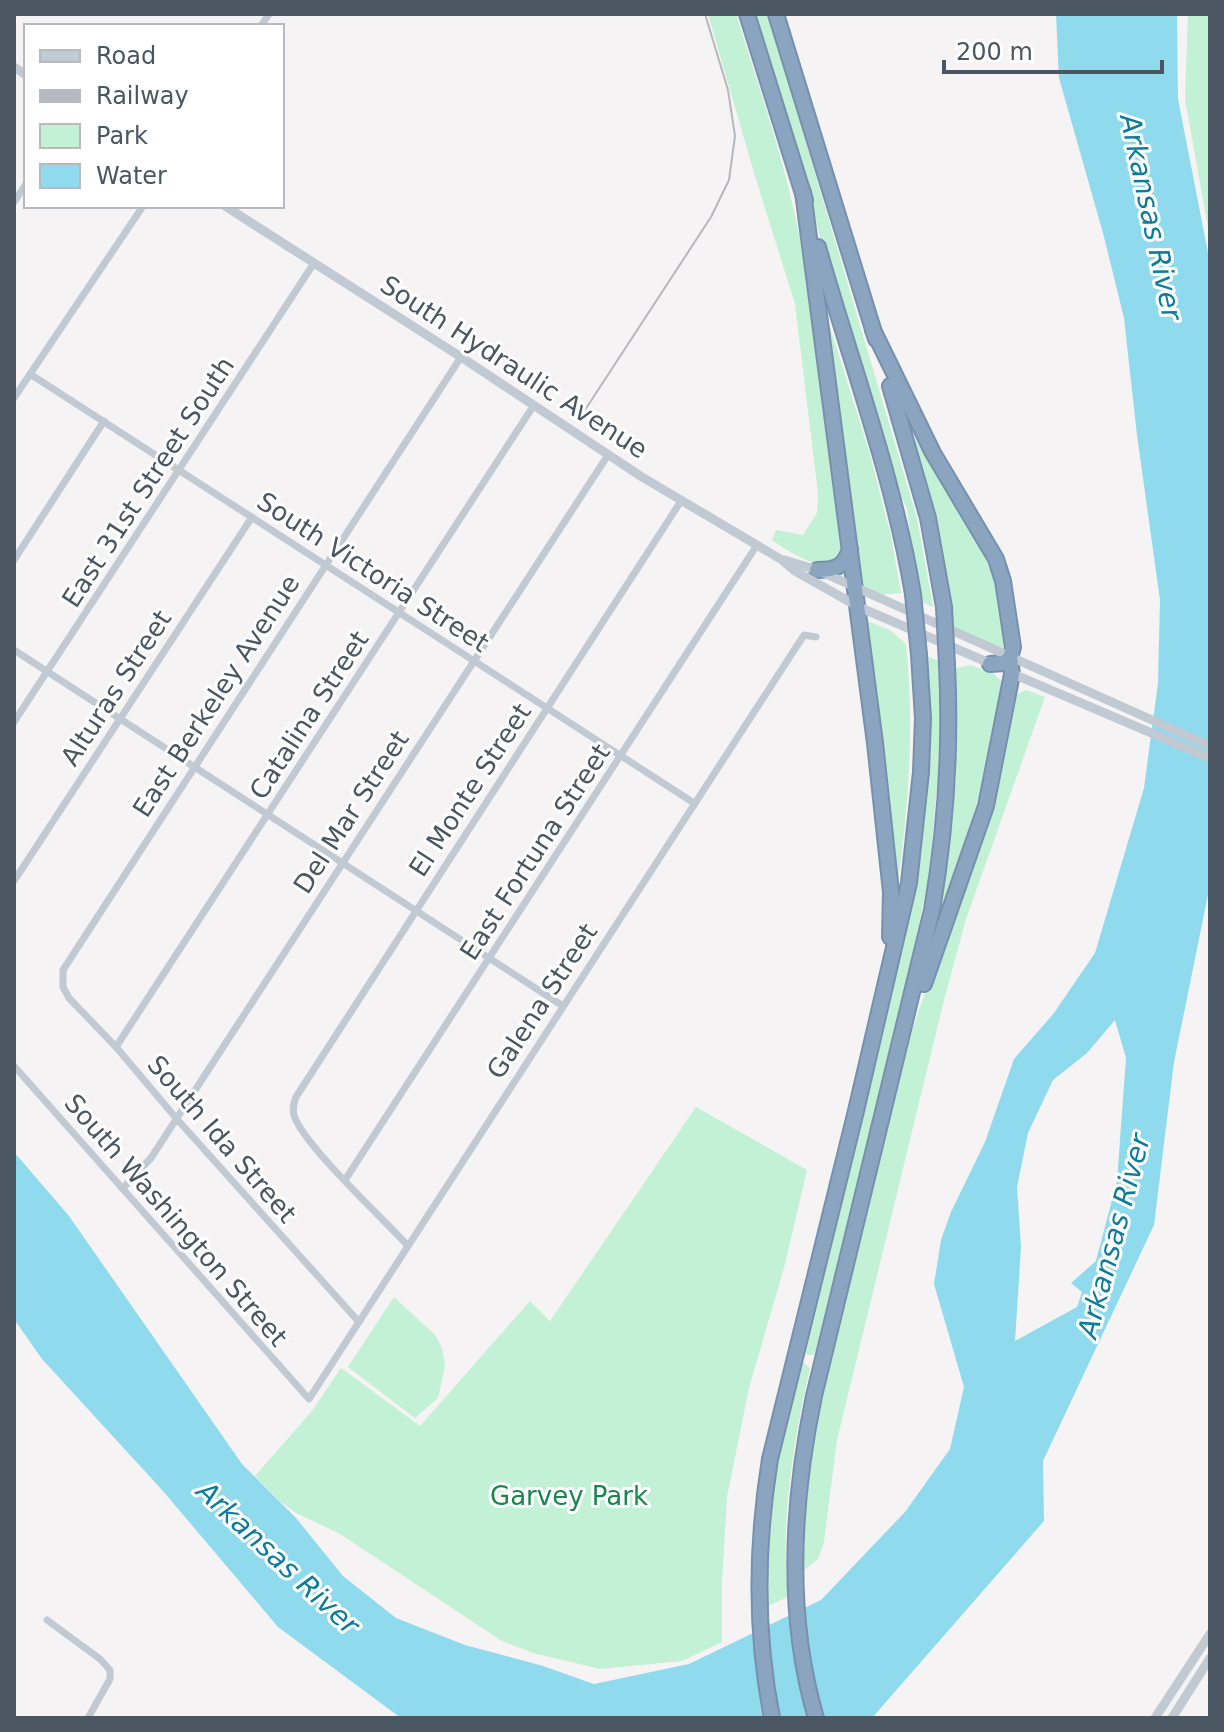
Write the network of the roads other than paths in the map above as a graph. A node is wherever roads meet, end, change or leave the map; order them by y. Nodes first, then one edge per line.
1 (747, 14) edge
2 (776, 14) edge
3 (803, 192) junction
4 (142, 208) edge
5 (228, 208) edge
6 (314, 263) junction
7 (873, 330) junction
8 (461, 357) junction
9 (30, 374) junction
10 (15, 393) edge
11 (534, 405) junction
12 (104, 421) junction
13 (608, 455) junction
14 (179, 470) junction
15 (681, 501) junction
16 (252, 517) junction
17 (757, 545) junction
18 (850, 548) junction
19 (14, 560) edge
20 (782, 560) junction
21 (326, 565) junction
22 (817, 570) junction
23 (856, 589) junction
24 (859, 607) junction
25 (399, 613) junction
26 (816, 637) dead end
27 (14, 650) edge
28 (473, 661) junction
29 (990, 664) joint
30 (1011, 666) junction
31 (47, 672) junction
32 (547, 709) junction
33 (120, 719) junction
34 (14, 722) edge
35 (1210, 746) edge
36 (621, 756) junction
37 (1210, 758) edge
38 (194, 767) junction
39 (694, 803) junction
40 (268, 815) junction
41 (342, 863) junction
42 (14, 881) edge
43 (416, 911) junction
44 (489, 958) junction
45 (63, 979) joint
46 (563, 1006) junction
47 (876, 1030) junction
48 (116, 1047) junction
49 (897, 1060) junction
50 (14, 1066) edge
51 (176, 1118) junction
52 (345, 1180) junction
53 (123, 1188) junction
54 (408, 1246) junction
55 (359, 1322) junction
56 (309, 1399) joint
57 (47, 1620) dead end
58 (1210, 1634) edge
59 (1210, 1658) edge
60 (88, 1718) edge
61 (772, 1718) edge
62 (816, 1718) edge
63 (1155, 1718) edge
64 (1172, 1718) edge

1 - 3 highway
2 - 7 highway
3 - 18 highway
3 - 47 highway, bridge
4 - 9 street
5 - 6 street, South Hydraulic Avenue
6 - 8 street, South Hydraulic Avenue
6 - 14 street, East 31st Street South
7 - 30 highway
7 - 49 highway, bridge
8 - 11 street, South Hydraulic Avenue
8 - 21 street, East Berkeley Avenue
9 - 10 street
9 - 12 street, South Victoria Street
11 - 13 street, South Hydraulic Avenue
11 - 25 street, Catalina Street
12 - 14 street, South Victoria Street
12 - 19 street
13 - 15 street, South Hydraulic Avenue
13 - 28 street, Del Mar Street
14 - 16 street, South Victoria Street
14 - 31 street, East 31st Street South
15 - 17 street, South Hydraulic Avenue
15 - 32 street, El Monte Street
16 - 21 street, South Victoria Street
16 - 33 street, Alturas Street
17 - 20 street, South Hydraulic Avenue
17 - 36 street, East Fortuna Street
18 - 22 highway
18 - 23 highway
20 - 22 street, South Hydraulic Avenue
20 - 24 street, South Hydraulic Avenue
21 - 25 street, South Victoria Street
21 - 38 street, East Berkeley Avenue
22 - 23 street, South Hydraulic Avenue
23 - 24 highway
23 - 30 street, South Hydraulic Avenue
24 - 29 street, South Hydraulic Avenue
24 - 47 highway
25 - 28 street, South Victoria Street
25 - 40 street, Catalina Street
26 - 39 street, Galena Street
27 - 31 street
28 - 32 street, South Victoria Street
28 - 41 street, Del Mar Street
29 - 30 highway
30 - 35 street, South Hydraulic Avenue
30 - 37 street, South Hydraulic Avenue
30 - 49 highway
31 - 33 street
31 - 34 street, East 31st Street South
32 - 36 street, South Victoria Street
32 - 43 street, El Monte Street
33 - 38 street
33 - 42 street, Alturas Street
36 - 39 street, South Victoria Street
36 - 44 street, East Fortuna Street
38 - 40 street
38 - 45 street, East Berkeley Avenue
39 - 46 street, Galena Street
40 - 41 street
40 - 48 street, Catalina Street
41 - 43 street
41 - 51 street, Del Mar Street
43 - 44 street
43 - 52 street, El Monte Street
44 - 46 street
44 - 52 street, East Fortuna Street
45 - 48 street, South Ida Street
46 - 54 street, Galena Street
47 - 61 highway
48 - 51 street, South Ida Street
49 - 62 highway
50 - 53 street, South Washington Street
51 - 53 street, Del Mar Street
51 - 55 street, South Ida Street
52 - 54 street
53 - 56 street, South Washington Street
54 - 55 street, Galena Street
55 - 56 street, Galena Street
57 - 60 street
58 - 63 street
59 - 64 street

